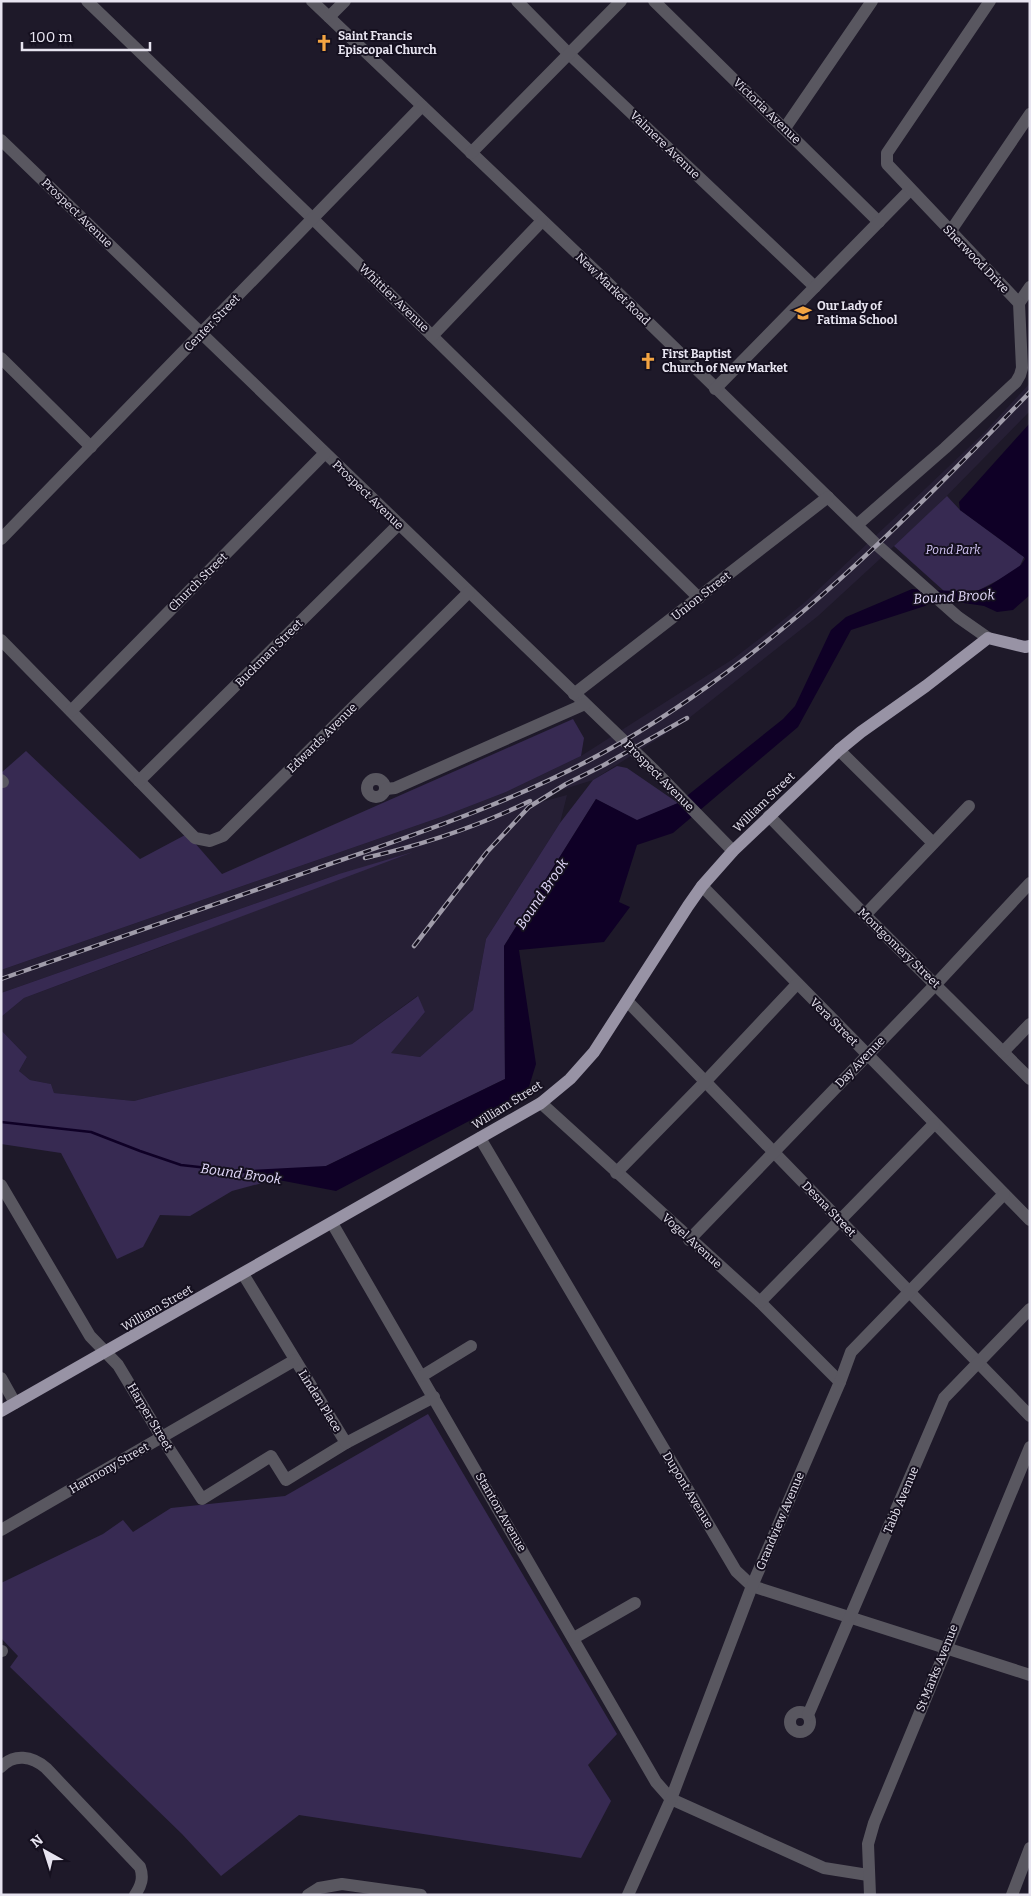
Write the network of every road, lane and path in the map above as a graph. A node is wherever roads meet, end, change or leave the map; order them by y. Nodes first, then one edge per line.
1 (87, 1) edge
2 (312, 1) edge
3 (345, 1) edge
4 (517, 1) edge
5 (621, 1) edge
6 (654, 1) edge
7 (872, 1) edge
8 (990, 1) edge
9 (329, 17) junction
10 (569, 54) junction
11 (422, 106) junction
12 (1030, 114) edge
13 (785, 128) junction
14 (1, 140) edge
15 (471, 153) junction
16 (910, 190) junction
17 (312, 218) junction
18 (542, 221) junction
19 (879, 222) junction
20 (950, 232) junction
21 (815, 287) junction
22 (1030, 287) edge
23 (1019, 304) junction
24 (202, 334) junction
25 (432, 336) junction
26 (1, 358) edge
27 (715, 389) junction
28 (91, 447) junction
29 (325, 453) junction
30 (828, 497) junction
31 (399, 524) junction
32 (857, 525) junction
33 (1, 539) edge
34 (469, 592) junction
35 (699, 598) junction
36 (988, 638) junction
37 (1, 640) edge
38 (1028, 648) edge
39 (574, 694) junction
40 (585, 704) junction
41 (71, 711) junction
42 (839, 750) junction
43 (140, 781) junction
44 (386, 789) dead end
45 (969, 806) dead end
46 (769, 816) junction
47 (933, 843) junction
48 (734, 851) junction
49 (1030, 883) edge
50 (702, 886) junction
51 (865, 915) junction
52 (796, 984) junction
53 (936, 984) junction
54 (628, 1002) junction
55 (1030, 1024) edge
56 (1003, 1052) junction
57 (867, 1055) junction
58 (1030, 1079) edge
59 (704, 1083) junction
60 (541, 1103) junction
61 (934, 1124) junction
62 (480, 1138) junction
63 (773, 1152) junction
64 (616, 1172) junction
65 (1, 1186) edge
66 (1004, 1194) junction
67 (1030, 1220) edge
68 (840, 1221) junction
69 (332, 1223) junction
70 (689, 1240) junction
71 (243, 1274) junction
72 (910, 1292) junction
73 (760, 1302) junction
74 (1030, 1309) edge
75 (471, 1346) dead end
76 (107, 1352) junction
77 (294, 1360) junction
78 (978, 1363) junction
79 (422, 1376) junction
80 (1, 1378) edge
81 (840, 1382) junction
82 (434, 1397) junction
83 (15, 1403) junction
84 (1, 1411) edge
85 (1030, 1416) edge
86 (162, 1438) junction
87 (346, 1443) junction
88 (1030, 1447) edge
89 (1, 1530) edge
90 (752, 1586) junction
91 (635, 1603) dead end
92 (850, 1618) junction
93 (574, 1638) junction
94 (946, 1648) junction
95 (1030, 1675) edge
96 (808, 1715) dead end
97 (1, 1767) edge
98 (671, 1799) junction
99 (1030, 1848) edge
100 (868, 1876) junction
101 (1024, 1877) edge
102 (135, 1895) edge
103 (308, 1895) edge
104 (421, 1895) edge
105 (628, 1895) edge
106 (870, 1895) edge
107 (1012, 1895) edge

1 - 17 street, Whittier Avenue
2 - 9 street, New Market Road
3 - 9 street
4 - 10 street, Valmere Avenue
5 - 10 street
6 - 13 street, Victoria Avenue
7 - 13 street
8 - 16 street, Sherwood Drive
9 - 11 street, New Market Road
10 - 15 street
10 - 21 street, Valmere Avenue
11 - 15 street, New Market Road
11 - 17 street, Center Street
12 - 20 street
13 - 19 street, Victoria Avenue
14 - 24 street, Prospect Avenue
15 - 18 street, New Market Road
16 - 19 street
16 - 20 street, Sherwood Drive
17 - 24 street, Center Street
17 - 25 street, Whittier Avenue
18 - 25 street
18 - 27 street, New Market Road
19 - 21 street
20 - 23 street, Sherwood Drive
21 - 27 street
22 - 23 street
23 - 32 street, Sherwood Drive
24 - 28 street, Center Street
24 - 29 street, Prospect Avenue
25 - 35 street, Whittier Avenue
26 - 28 street
27 - 30 street, New Market Road
28 - 33 street, Center Street
29 - 31 street, Prospect Avenue
29 - 41 street, Church Street
30 - 32 street, New Market Road
30 - 35 street, Union Street
31 - 34 street, Prospect Avenue
31 - 43 street, Buckman Street
32 - 36 street, New Market Road
34 - 39 street, Prospect Avenue
34 - 43 street, Edwards Avenue
35 - 39 street, Union Street
36 - 38 main road
36 - 42 main road, William Street
37 - 41 street, Edwards Avenue
39 - 40 street, Prospect Avenue
40 - 44 street
40 - 48 street, Prospect Avenue
41 - 43 street, Edwards Avenue
42 - 46 main road, William Street
42 - 47 street
45 - 47 street
46 - 48 main road, William Street
46 - 51 street, Montgomery Street
47 - 51 street
48 - 50 main road, William Street
49 - 53 street, Day Avenue
50 - 52 street, Vera Street
50 - 54 main road, William Street
51 - 53 street, Montgomery Street
52 - 57 street, Vera Street
52 - 59 street
53 - 56 street, Montgomery Street
53 - 57 street, Day Avenue
54 - 59 street, Desna Street
54 - 60 main road, William Street
55 - 56 street
56 - 58 street, Montgomery Street
57 - 61 street, Vera Street
57 - 63 street, Day Avenue
59 - 63 street, Desna Street
59 - 64 street
60 - 62 main road, William Street
60 - 64 street, Vogel Avenue
61 - 66 street, Vera Street
61 - 68 street
62 - 69 main road, William Street
62 - 90 street, Dupont Avenue
63 - 68 street, Desna Street
63 - 70 street, Day Avenue
64 - 70 street, Vogel Avenue
65 - 76 street, Harper Street
66 - 67 street, Vera Street
66 - 72 street, Grandview Avenue
68 - 72 street, Desna Street
68 - 73 street
69 - 71 main road, William Street
69 - 79 street, Stanton Avenue
70 - 73 street, Vogel Avenue
71 - 76 main road, William Street
71 - 77 street, Linden Place
72 - 78 street, Desna Street
72 - 81 street, Grandview Avenue
73 - 81 street, Vogel Avenue
74 - 78 street, Tabb Avenue
75 - 79 street
76 - 83 main road, William Street
76 - 86 street, Harper Street
77 - 86 street, Harmony Street
77 - 87 street, Linden Place
78 - 85 street, Desna Street
78 - 92 street, Tabb Avenue
79 - 82 street, Stanton Avenue
80 - 83 street
81 - 90 street, Grandview Avenue
82 - 87 street, Linden Place
82 - 93 street, Stanton Avenue
83 - 84 main road, William Street
86 - 87 street, Harper Street
86 - 89 street, Harmony Street
88 - 94 street, St Marks Avenue
90 - 92 street, Dupont Avenue
90 - 98 street, Grandview Avenue
91 - 93 street
92 - 94 street, Dupont Avenue
92 - 96 street, Tabb Avenue
93 - 98 street, Stanton Avenue
94 - 95 street, Dupont Avenue
94 - 100 street, St Marks Avenue
97 - 102 street
98 - 100 street
98 - 105 street, Grandview Avenue
99 - 101 street
100 - 106 street, St Marks Avenue
101 - 107 street
103 - 104 street

